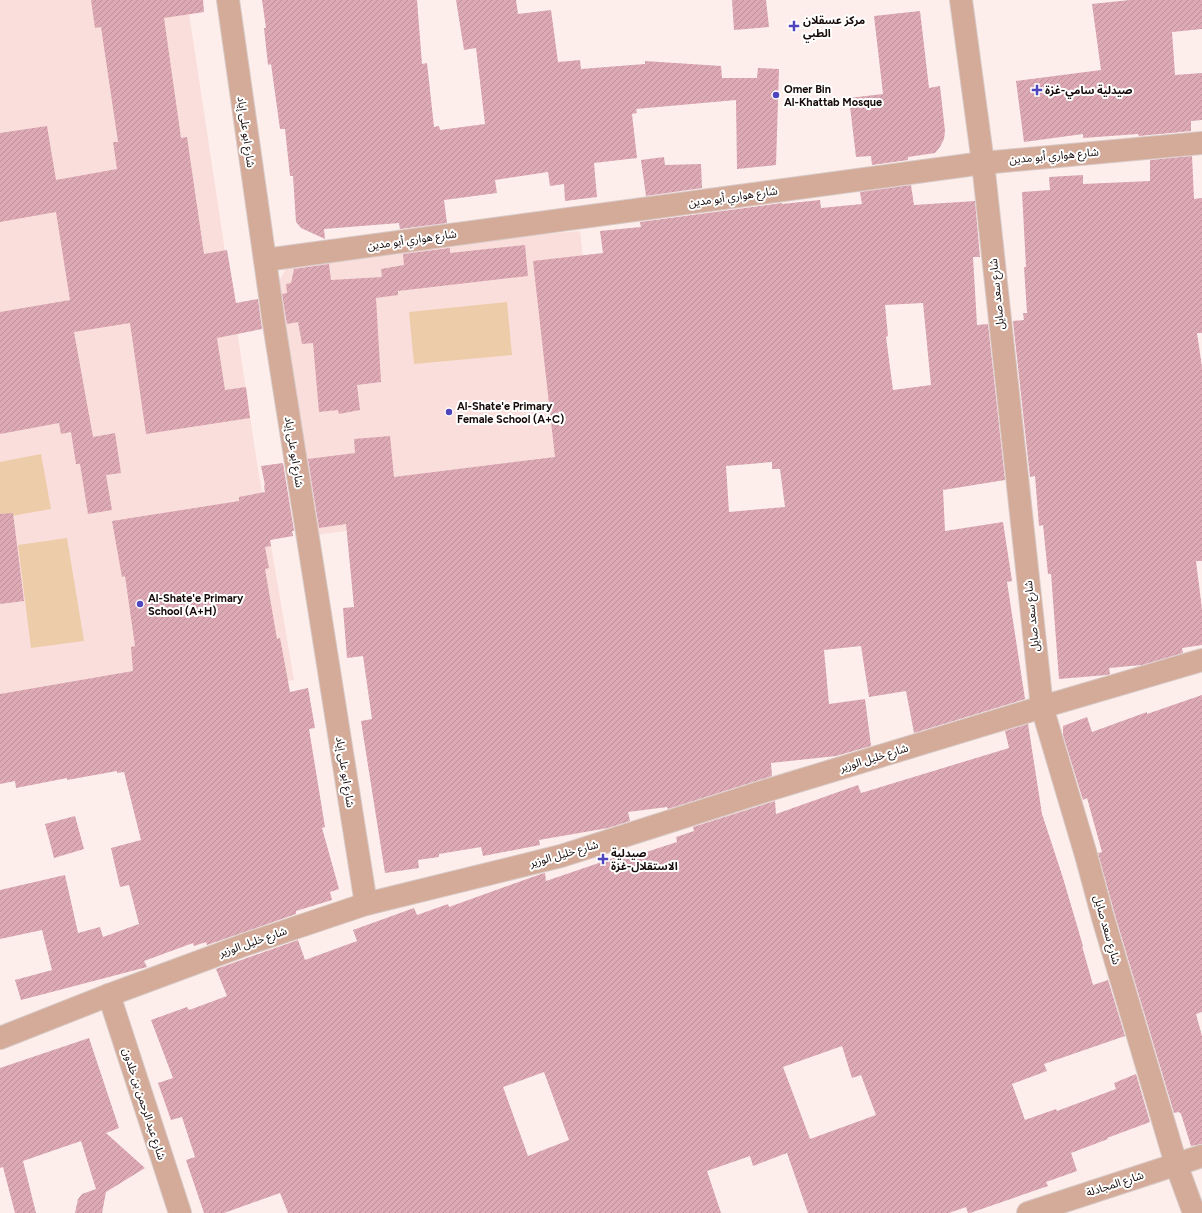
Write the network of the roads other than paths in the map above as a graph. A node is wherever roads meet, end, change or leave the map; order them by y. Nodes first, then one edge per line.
1 (228, 0) edge
2 (961, 0) edge
3 (1202, 143) edge
4 (983, 163) junction
5 (265, 260) junction
6 (1202, 660) edge
7 (1042, 707) junction
8 (366, 904) junction
9 (109, 994) junction
10 (0, 1038) edge
11 (1202, 1156) edge
12 (1176, 1164) junction
13 (180, 1213) edge
14 (1028, 1213) edge
15 (1194, 1213) edge

1 - 5 street, شارع ابو على إياد
2 - 4 street, شارع سعد صايل
3 - 4 street, شارع هواري أبو مدين
4 - 5 street, شارع هواري أبو مدين
4 - 7 street, شارع سعد صايل
5 - 8 street, شارع ابو على إياد
6 - 7 street, شارع خليل الوزير
7 - 8 street, شارع خليل الوزير
7 - 12 street, شارع سعد صايل
8 - 9 street, شارع خليل الوزير
9 - 10 street, شارع خليل الوزير
9 - 13 street, شارع عبد الرحمن بن خلدون
11 - 12 street, شارع المجادلة
12 - 14 street, شارع المجادلة
12 - 15 street, شارع سعد صايل

